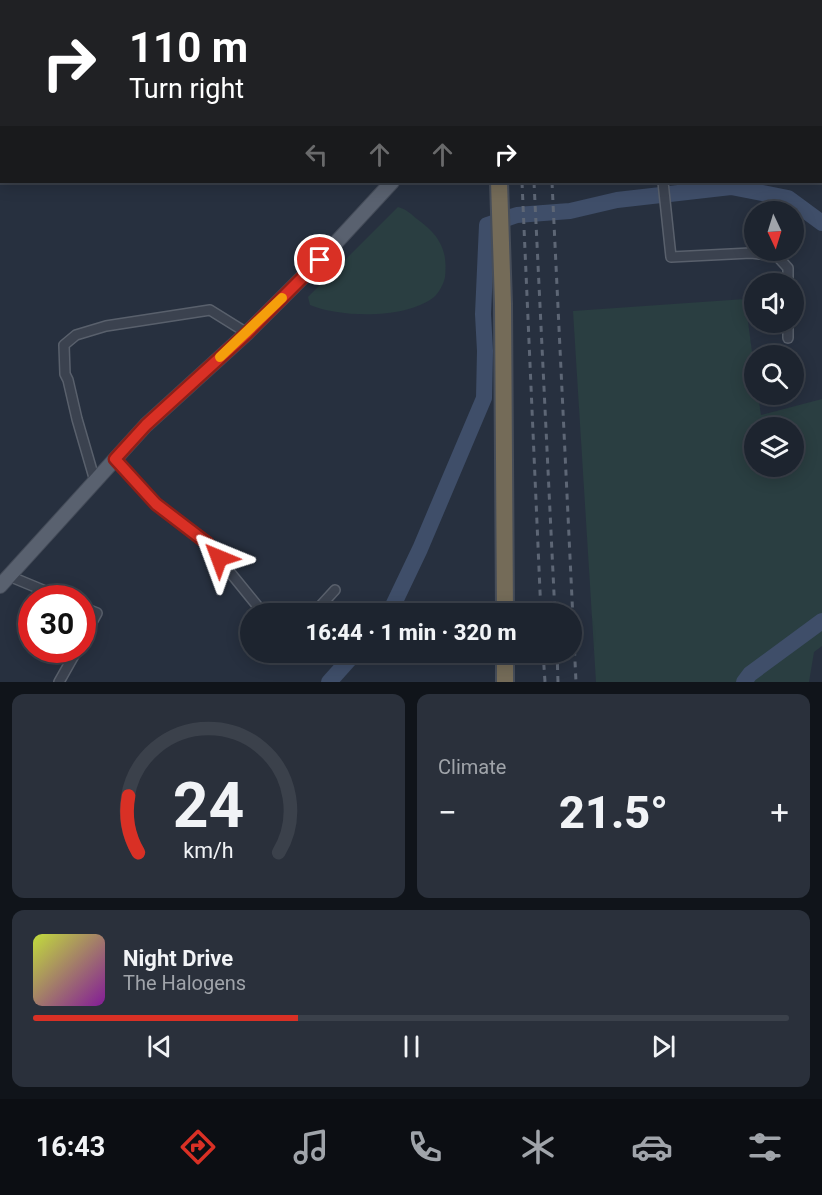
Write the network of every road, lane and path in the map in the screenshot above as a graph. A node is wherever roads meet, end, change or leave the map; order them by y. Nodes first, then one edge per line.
1 (391, 183) edge
2 (663, 183) edge
3 (500, 185) edge
4 (788, 273) edge
5 (247, 333) junction
6 (788, 333) edge
7 (788, 339) dead end
8 (115, 459) junction
9 (95, 481) junction
10 (4, 581) edge
11 (335, 590) dead end
12 (255, 603) edge
13 (323, 603) edge
14 (505, 603) edge
15 (70, 663) edge
16 (505, 663) edge
17 (59, 682) edge
18 (506, 682) edge

1 - 5 main road
2 - 4 street
3 - 14 highway
5 - 8 main road
5 - 9 street
6 - 7 street
8 - 9 main road
8 - 12 street
9 - 10 main road
11 - 13 street
15 - 17 street
16 - 18 highway

